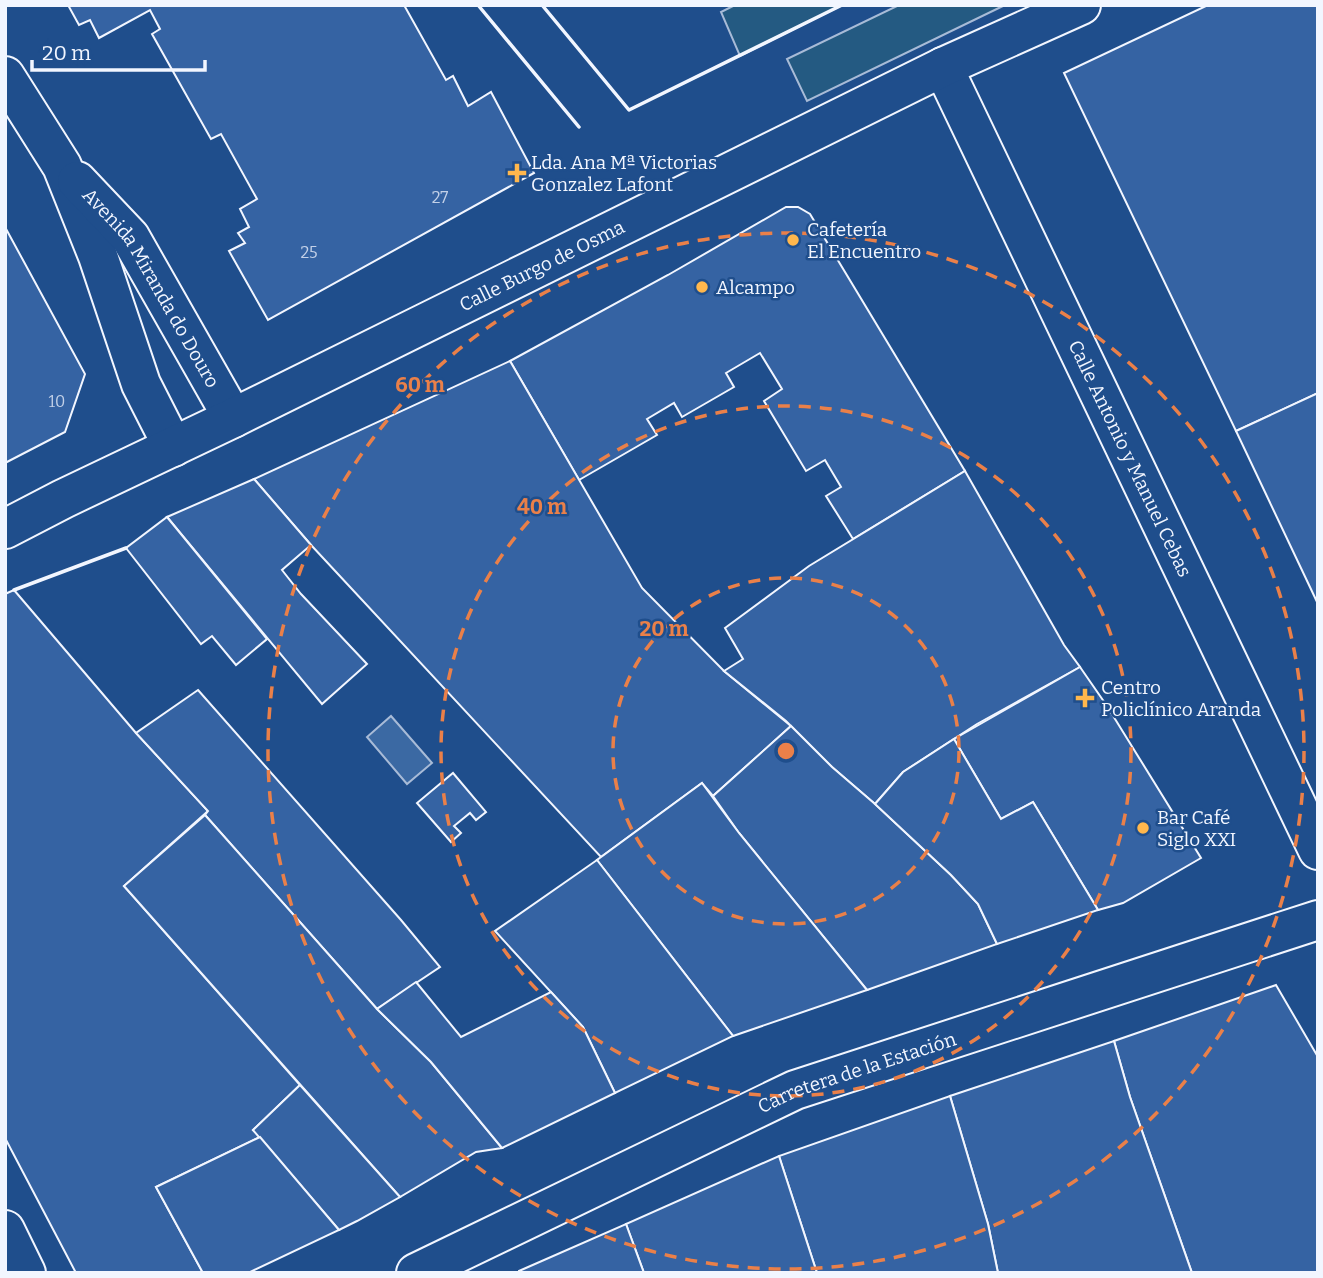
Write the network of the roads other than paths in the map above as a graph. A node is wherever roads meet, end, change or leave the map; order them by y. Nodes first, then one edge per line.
1 (1081, 5) edge
2 (943, 67) junction
3 (5, 76) edge
4 (62, 166) junction
5 (233, 418) junction
6 (173, 447) junction
7 (5, 529) edge
8 (1318, 850) edge
9 (1318, 920) edge
10 (5, 1230) edge
11 (26, 1273) edge
12 (416, 1273) edge

1 - 2 street, Calle Burgo de Osma
2 - 5 street, Calle Burgo de Osma
2 - 8 street, Calle Antonio y Manuel Cebas
3 - 4 street, Avenida Miranda do Douro
4 - 5 street, Avenida Miranda do Douro
4 - 6 street, Avenida Miranda do Douro
5 - 6 street, Calle Burgo de Osma
6 - 7 street, Calle Burgo de Osma
9 - 12 street, Carretera de la Estación
10 - 11 street

